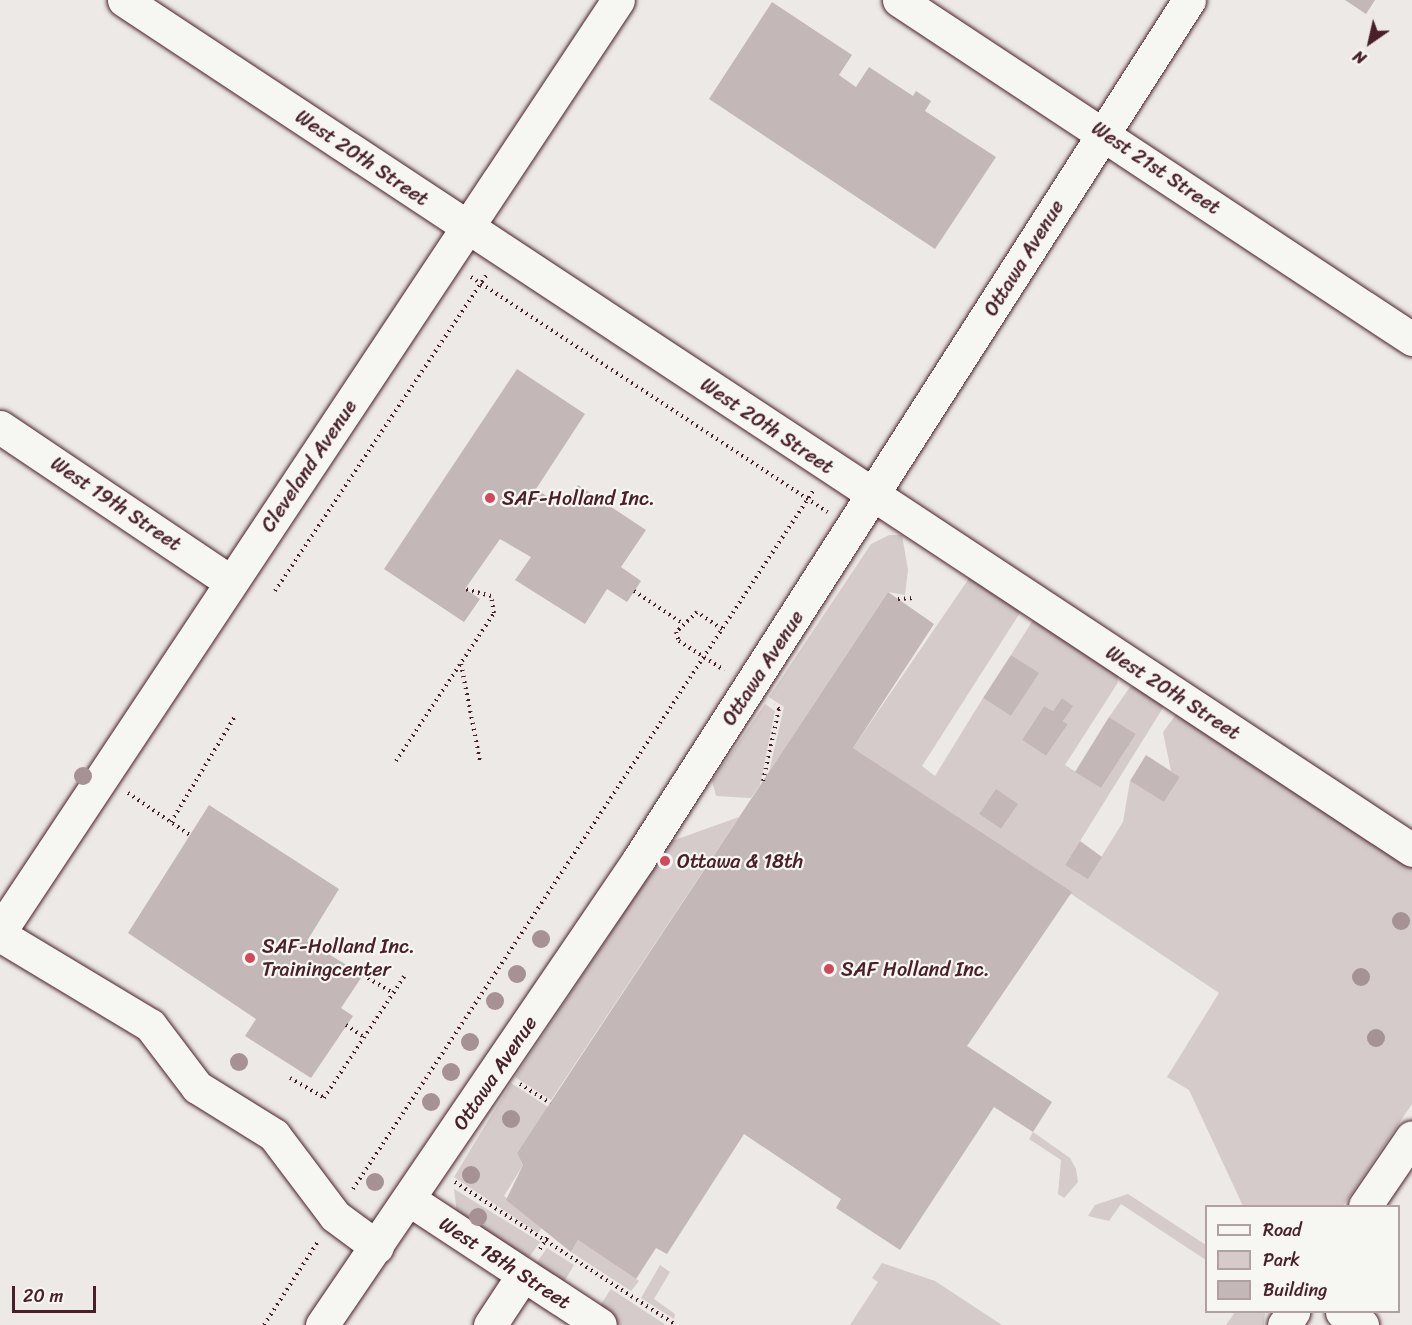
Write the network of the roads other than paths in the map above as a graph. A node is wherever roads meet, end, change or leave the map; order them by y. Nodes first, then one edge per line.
1 (124, 0) edge
2 (618, 0) edge
3 (899, 0) edge
4 (1189, 0) edge
5 (1103, 132) junction
6 (468, 228) junction
7 (1412, 339) edge
8 (0, 427) edge
9 (874, 497) junction
10 (231, 582) junction
11 (1412, 850) edge
12 (0, 933) edge
13 (1412, 1137) edge
14 (410, 1200) junction
15 (1366, 1205) edge
16 (377, 1247) junction
17 (523, 1275) junction
18 (1345, 1313) edge
19 (322, 1325) edge
20 (490, 1325) edge
21 (600, 1325) edge
22 (1362, 1325) edge

1 - 6 street, West 20th Street
2 - 6 street, Cleveland Avenue
3 - 5 street, West 21st Street
4 - 5 street, Ottawa Avenue
5 - 7 street, West 21st Street
5 - 9 street, Ottawa Avenue
6 - 9 street, West 20th Street
6 - 10 street, Cleveland Avenue
8 - 10 street, West 19th Street
9 - 11 street, West 20th Street
9 - 14 street, Ottawa Avenue
10 - 12 street, Cleveland Avenue
12 - 16 street
13 - 15 street
14 - 16 street, Ottawa Avenue
14 - 17 street, West 18th Street
16 - 19 street, Ottawa Avenue
17 - 20 street
17 - 21 street, West 18th Street
18 - 22 street

